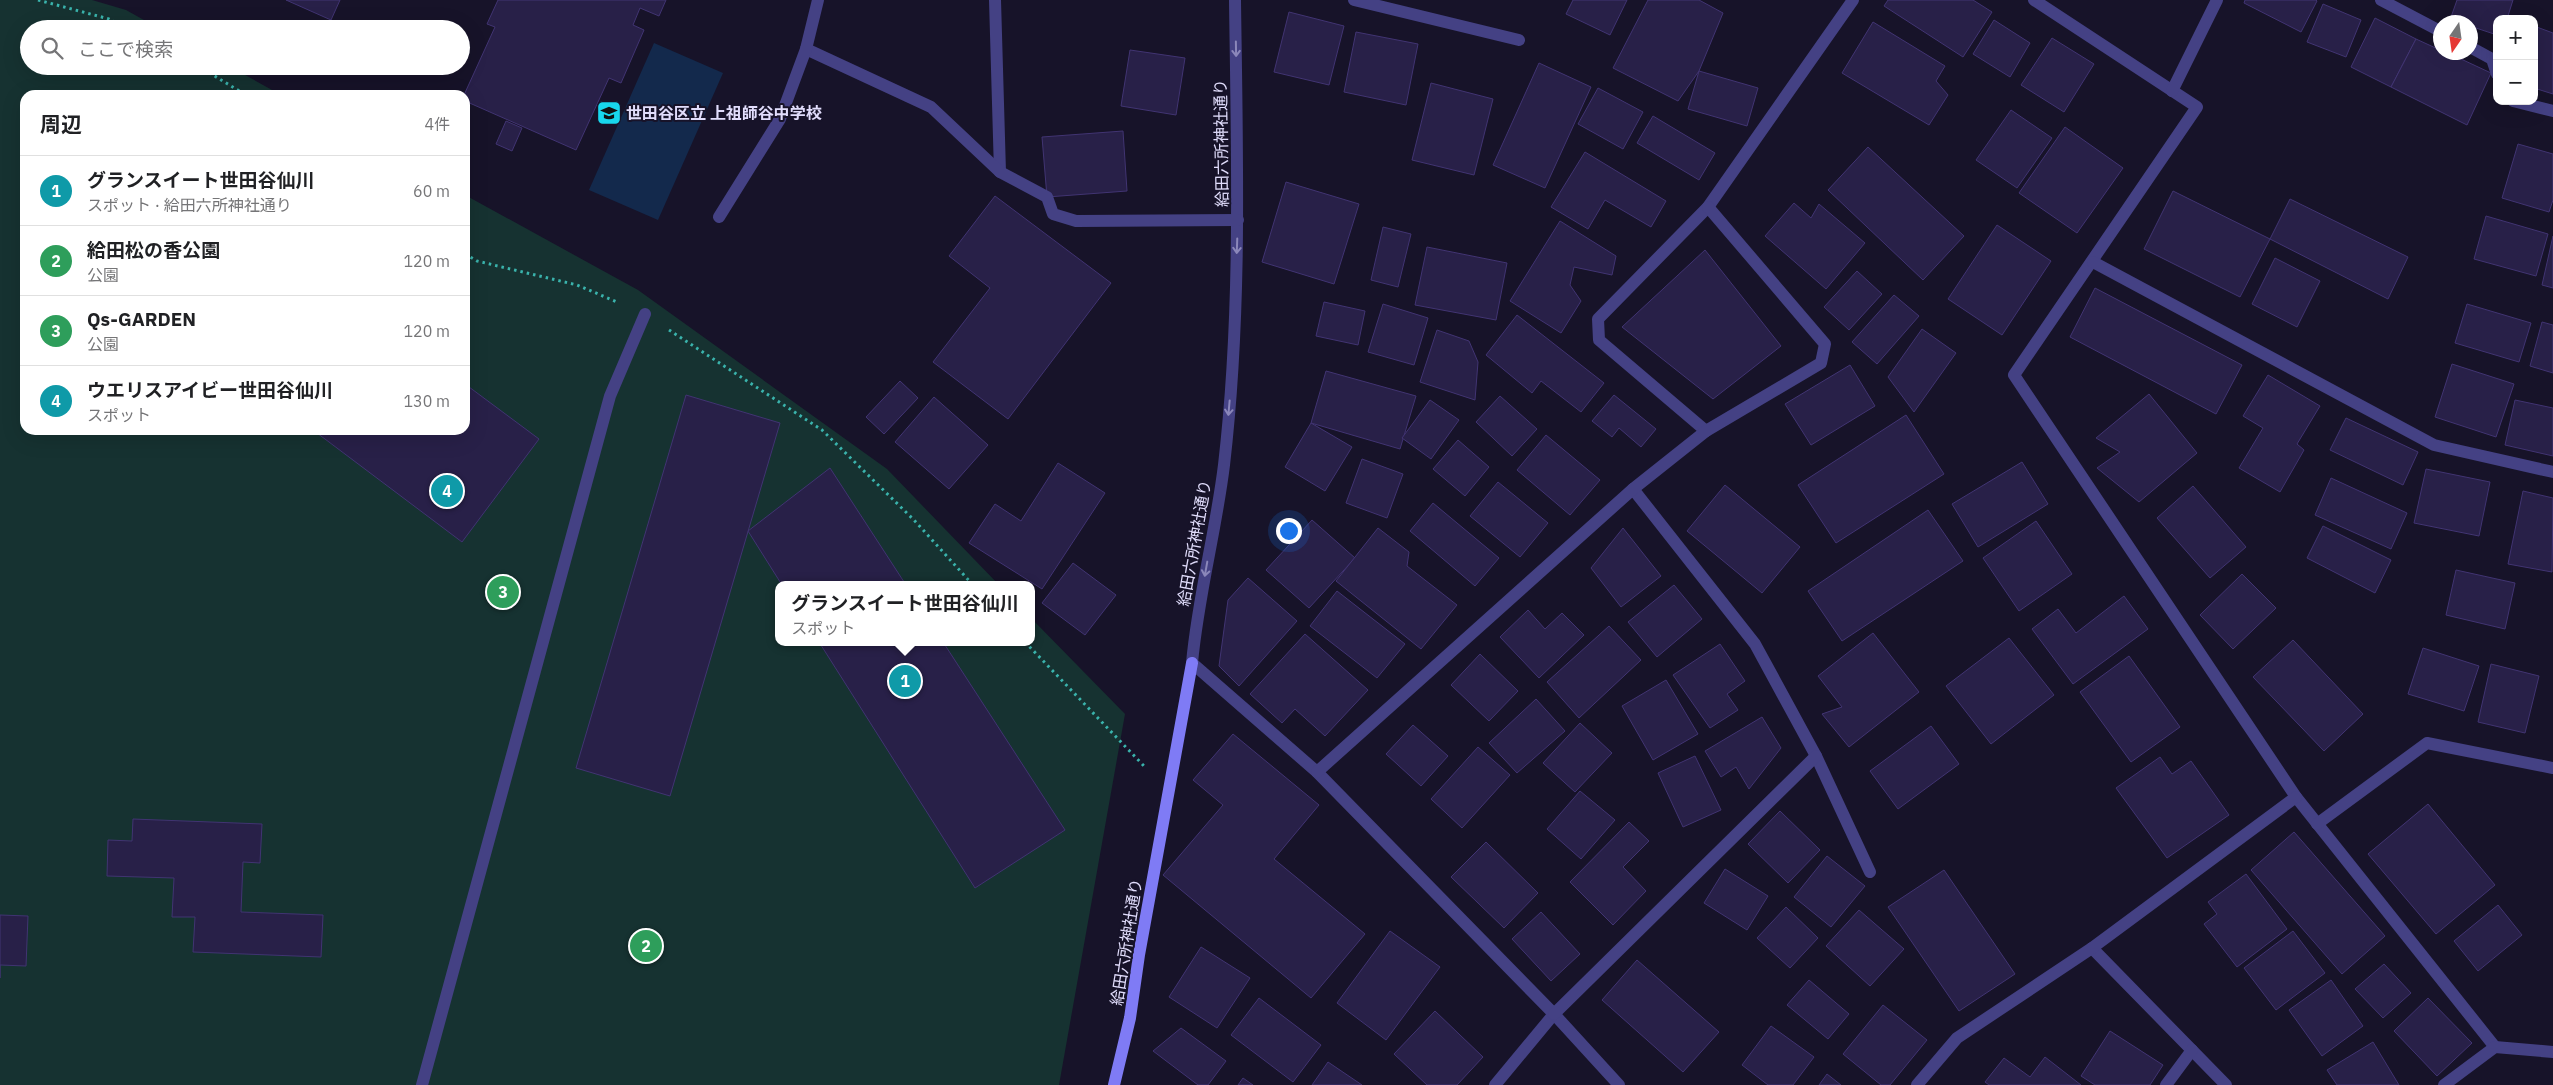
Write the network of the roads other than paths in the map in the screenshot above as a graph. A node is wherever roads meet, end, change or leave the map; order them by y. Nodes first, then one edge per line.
1 (818, 0) edge
2 (995, 0) edge
3 (1235, 0) edge
4 (1354, 0) edge
5 (1853, 0) edge
6 (2034, 0) edge
7 (2217, 0) edge
8 (2381, 0) edge
9 (2433, 27) edge
10 (1519, 40) dead end
11 (806, 49) junction
12 (2478, 51) edge
13 (2493, 61) edge
14 (2172, 91) junction
15 (2529, 105) edge
16 (2553, 111) edge
17 (1000, 172) junction
18 (1708, 207) junction
19 (719, 217) dead end
20 (1238, 220) junction
21 (2093, 262) junction
22 (645, 314) road end
23 (1706, 431) junction
24 (2553, 472) edge
25 (1633, 489) junction
26 (1192, 662) junction
27 (1816, 756) junction
28 (2553, 768) edge
29 (1317, 772) junction
30 (2296, 798) junction
31 (2317, 824) junction
32 (1870, 872) dead end
33 (2092, 948) junction
34 (1554, 1014) junction
35 (2495, 1047) junction
36 (2192, 1050) junction
37 (2553, 1052) edge
38 (422, 1085) edge
39 (1114, 1085) edge
40 (1495, 1085) edge
41 (1619, 1085) edge
42 (1917, 1085) edge
43 (2166, 1085) edge
44 (2226, 1085) edge
45 (2444, 1085) edge

1 - 11 street
2 - 17 street
3 -> 20 street, 給田六所神社通り
4 - 10 street
5 - 18 street
6 - 14 street
7 - 14 street
8 - 9 street
11 - 17 street
11 - 19 street
12 - 13 street
14 - 21 street
15 - 16 street
17 - 20 street
18 - 23 street
18 - 23 street
20 -> 26 street, 給田六所神社通り
21 - 24 street
21 - 30 street
22 - 38 street
23 - 25 street
25 - 27 street
25 - 29 street
26 - 29 street
26 - 39 street, 給田六所神社通り
27 - 32 street
27 - 34 street
28 - 31 street
29 - 34 street
30 - 31 street
30 - 33 street
31 - 35 street
33 - 36 street
33 - 42 street
34 - 40 street
34 - 41 street
35 - 37 street
35 - 45 street
36 - 43 street
36 - 44 street

